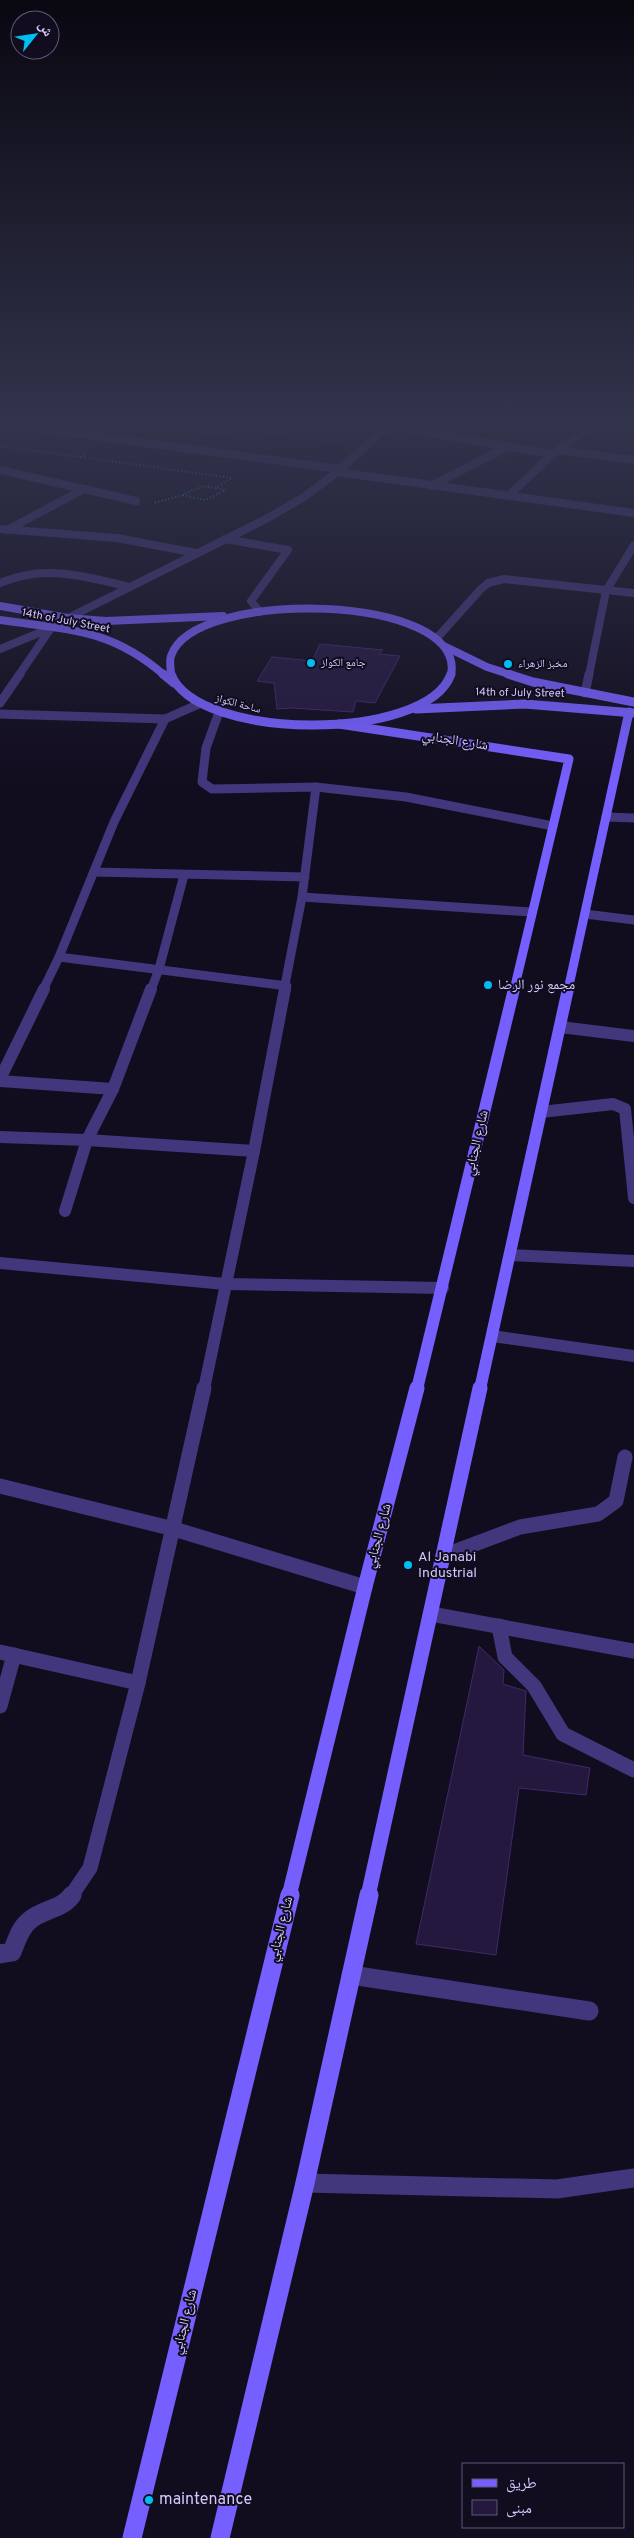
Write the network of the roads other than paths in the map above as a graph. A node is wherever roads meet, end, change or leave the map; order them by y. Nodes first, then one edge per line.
1 (151, 544) edge
2 (214, 544) edge
3 (256, 544) edge
4 (634, 545) edge
5 (196, 553) junction
6 (0, 584) edge
7 (130, 587) junction
8 (606, 591) junction
9 (634, 593) edge
10 (0, 606) edge
11 (260, 612) junction
12 (241, 615) junction
13 (68, 618) junction
14 (0, 620) edge
15 (50, 628) junction
16 (436, 639) junction
17 (444, 646) junction
18 (0, 649) edge
19 (174, 683) junction
20 (585, 693) junction
21 (0, 703) edge
22 (199, 704) junction
23 (632, 709) edge
24 (406, 711) junction
25 (219, 712) junction
26 (0, 714) edge
27 (165, 719) junction
28 (339, 724) junction
29 (316, 787) junction
30 (606, 817) junction
31 (634, 818) edge
32 (553, 826) junction
33 (94, 872) junction
34 (184, 875) junction
35 (305, 877) junction
36 (302, 897) junction
37 (531, 912) junction
38 (585, 914) junction
39 (634, 920) edge
40 (59, 956) junction
41 (159, 969) junction
42 (287, 986) junction
43 (560, 1027) junction
44 (634, 1036) edge
45 (0, 1080) edge
46 (113, 1089) junction
47 (541, 1112) junction
48 (0, 1137) edge
49 (87, 1140) junction
50 (254, 1151) junction
51 (634, 1198) edge
52 (65, 1211) dead end
53 (510, 1255) junction
54 (634, 1261) edge
55 (0, 1263) edge
56 (225, 1284) junction
57 (443, 1288) junction
58 (492, 1336) junction
59 (634, 1356) edge
60 (625, 1457) dead end
61 (0, 1486) edge
62 (174, 1529) junction
63 (443, 1556) junction
64 (366, 1587) junction
65 (430, 1614) junction
66 (499, 1626) junction
67 (634, 1651) edge
68 (7, 1654) edge
69 (138, 1683) junction
70 (0, 1706) edge
71 (634, 1770) edge
72 (0, 1954) edge
73 (350, 1976) junction
74 (589, 2011) dead end
75 (634, 2178) edge
76 (305, 2183) junction
77 (132, 2538) edge
78 (220, 2538) edge

1 - 5 street
2 - 5 street
3 - 11 street
4 - 8 street
5 - 7 street
6 - 7 street
7 - 13 street
8 - 9 street
8 - 16 street
8 - 20 street
10 - 13 street, 14th of July Street
11 - 12 street, ساحة الكواز
11 - 16 street, ساحة الكواز
12 - 13 street, 14th of July Street
12 - 19 street, ساحة الكواز
14 - 15 street, 14th of July Street
15 - 18 street
15 - 19 street, 14th of July Street
15 - 21 street
16 - 17 street, ساحة الكواز
17 - 20 street, 14th of July Street
17 - 24 street, ساحة الكواز
19 - 22 street, ساحة الكواز
20 - 23 street, 14th of July Street
22 - 25 street, ساحة الكواز
22 - 27 street
23 - 24 street, 14th of July Street
23 - 30 street
24 - 28 street, ساحة الكواز
25 - 28 street, ساحة الكواز
25 - 29 street
26 - 27 street
27 - 33 street
28 - 32 street, شارع الجنابي
29 - 32 street
29 - 35 street
30 - 31 street
30 - 38 street
32 - 37 street, شارع الجنابي
33 - 34 street
33 - 40 street
34 - 35 street
34 - 41 street
35 - 36 street
36 - 37 street
36 - 42 street
37 - 57 street, شارع الجنابي
38 - 39 street
38 - 43 street
40 - 41 street
40 - 45 street
41 - 42 street
41 - 46 street
42 - 50 street
43 - 44 street
43 - 47 street
45 - 46 street
46 - 49 street
47 - 51 street
47 - 53 street
48 - 49 street
49 - 50 street
49 - 52 street
50 - 56 street
53 - 54 street
53 - 58 street
55 - 56 street
56 - 57 street
56 - 62 street
57 - 64 street, شارع الجنابي
58 - 59 street
58 - 63 street
60 - 63 street
61 - 62 street
62 - 64 street
62 - 69 street
63 - 65 street
64 - 77 street, شارع الجنابي
65 - 66 street
65 - 73 street
66 - 67 street
66 - 71 street
68 - 69 street
68 - 70 street
69 - 72 street
73 - 74 street
73 - 76 street
75 - 76 street
76 - 78 street

